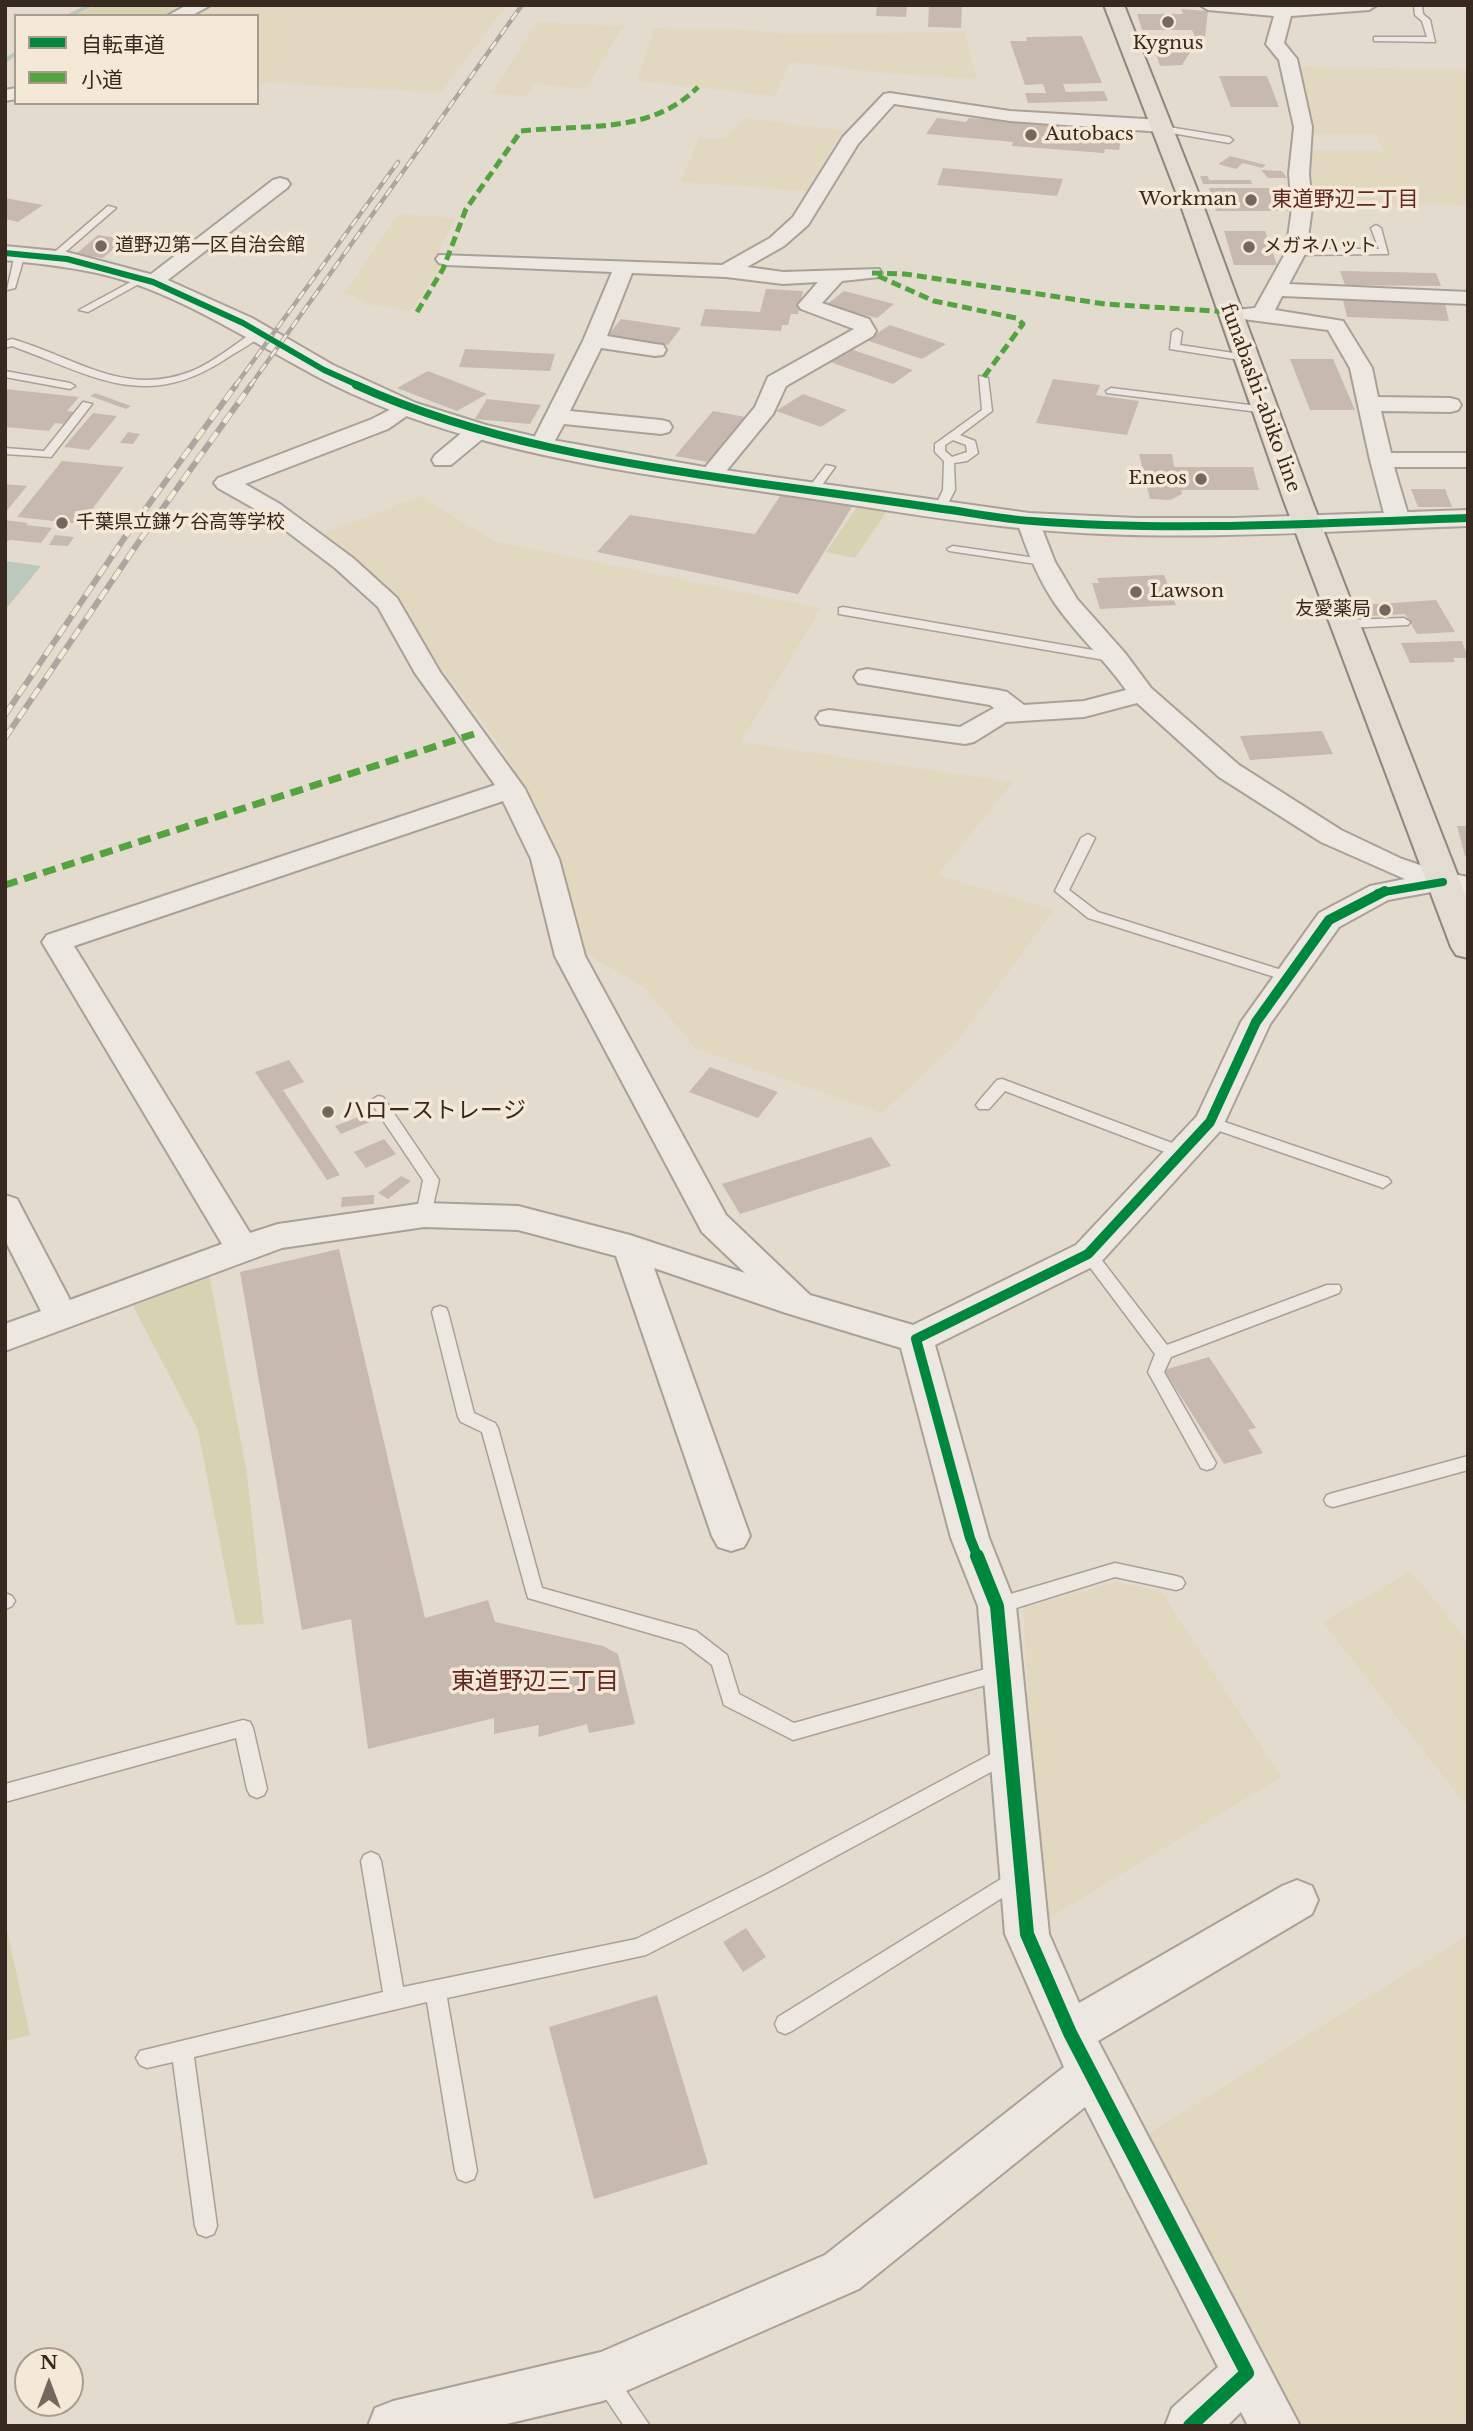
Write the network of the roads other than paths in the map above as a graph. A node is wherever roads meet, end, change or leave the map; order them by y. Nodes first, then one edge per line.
1 (203, 5) edge
2 (1114, 5) edge
3 (1208, 5) edge
4 (1369, 5) edge
5 (1418, 5) edge
6 (1278, 9) edge
7 (180, 14) edge
8 (1377, 39) dead end
9 (1162, 127) junction
10 (1229, 140) dead end
11 (280, 184) dead end
12 (111, 208) dead end
13 (1376, 228) dead end
14 (1296, 251) junction
15 (13, 254) edge
16 (53, 258) junction
17 (446, 259) dead end
18 (624, 267) junction
19 (726, 271) junction
20 (872, 273) dead end
21 (834, 277) junction
22 (148, 281) junction
23 (10, 288) dead end
24 (1276, 290) junction
25 (1468, 298) edge
26 (84, 310) dead end
27 (1229, 312) junction
28 (1262, 314) junction
29 (259, 332) junction
30 (1177, 332) dead end
31 (594, 341) junction
32 (5, 345) edge
33 (655, 350) dead end
34 (1247, 358) junction
35 (5, 374) edge
36 (983, 378) dead end
37 (70, 386) dead end
38 (1111, 391) dead end
39 (88, 404) dead end
40 (1370, 404) junction
41 (1450, 405) dead end
42 (407, 408) junction
43 (1266, 410) junction
44 (555, 416) junction
45 (661, 427) dead end
46 (478, 431) junction
47 (952, 436) junction
48 (541, 446) junction
49 (5, 451) edge
50 (443, 460) dead end
51 (948, 460) junction
52 (1381, 460) junction
53 (1468, 460) edge
54 (830, 467) dead end
55 (710, 476) junction
56 (813, 491) junction
57 (940, 509) junction
58 (1468, 518) edge
59 (1029, 521) junction
60 (1398, 521) junction
61 (1307, 525) junction
62 (953, 549) dead end
63 (1043, 562) junction
64 (843, 611) dead end
65 (1404, 622) dead end
66 (1346, 624) junction
67 (1115, 658) junction
68 (867, 677) dead end
69 (1142, 694) junction
70 (1018, 713) junction
71 (829, 718) dead end
72 (511, 789) junction
73 (1088, 838) dead end
74 (1456, 885) edge
75 (1468, 947) edge
76 (1286, 976) junction
77 (378, 1101) dead end
78 (984, 1104) dead end
79 (1210, 1122) junction
80 (1183, 1153) junction
81 (1383, 1182) dead end
82 (5, 1207) edge
83 (424, 1215) junction
84 (631, 1247) junction
85 (242, 1249) junction
86 (1088, 1254) junction
87 (1333, 1289) dead end
88 (798, 1304) junction
89 (440, 1312) dead end
90 (61, 1317) junction
91 (5, 1338) edge
92 (916, 1339) junction
93 (1164, 1353) junction
94 (1207, 1463) dead end
95 (1468, 1463) edge
96 (1333, 1500) dead end
97 (731, 1536) dead end
98 (1176, 1583) dead end
99 (997, 1606) junction
100 (1003, 1672) junction
101 (1010, 1751) junction
102 (257, 1789) dead end
103 (5, 1793) edge
104 (371, 1861) dead end
105 (1020, 1877) junction
106 (1297, 1900) dead end
107 (436, 1992) junction
108 (395, 1999) junction
109 (785, 2024) dead end
110 (1070, 2033) junction
111 (182, 2049) junction
112 (147, 2058) dead end
113 (1092, 2073) junction
114 (466, 2171) dead end
115 (206, 2226) dead end
116 (1247, 2373) junction
117 (603, 2376) junction
118 (393, 2426) edge
119 (638, 2426) edge
120 (1190, 2426) edge
121 (1275, 2426) edge

1 - 7 street
2 - 9 main road, funabashi-abiko line
3 - 6 street
4 - 6 street
5 - 8 lane
6 - 14 street
9 - 10 lane
9 - 19 street
9 - 27 main road, funabashi-abiko line
11 - 22 street
12 - 16 lane
13 - 14 lane
14 - 24 street
15 - 16 street
15 - 23 lane
16 - 22 street
17 - 18 street
18 - 19 street
18 - 31 street
19 - 21 street
20 - 21 street
21 - 55 street
22 - 26 lane
22 - 29 street
24 - 25 street
24 - 28 street
27 - 28 street
27 - 34 main road, funabashi-abiko line
28 - 40 street
29 - 32 lane
29 - 42 street
30 - 34 lane
31 - 33 street
31 - 44 street
34 - 43 main road, funabashi-abiko line
35 - 37 lane
36 - 47 lane
38 - 43 lane
39 - 49 lane
40 - 41 street
40 - 52 street
42 - 46 street
42 - 72 street
43 - 61 main road, funabashi-abiko line
44 - 45 street
44 - 48 street
46 - 48 street
46 - 50 street
47 - 51 lane
47 - 51 lane
48 - 55 street
51 - 57 lane
52 - 53 street
52 - 60 street
54 - 56 lane
55 - 56 street
56 - 57 street
57 - 59 street
58 - 60 street
59 - 61 street
59 - 63 street
60 - 61 street
61 - 66 main road, funabashi-abiko line
62 - 63 lane
63 - 67 street
64 - 67 lane
65 - 66 lane
66 - 74 main road, funabashi-abiko line
67 - 69 street
68 - 70 street
69 - 70 street
69 - 74 street
70 - 71 street
72 - 85 street
72 - 88 street
73 - 76 lane
74 - 75 main road, funabashi-abiko line
74 - 76 street
76 - 79 street
77 - 83 lane
78 - 80 lane
79 - 80 street
79 - 81 lane
80 - 86 street
82 - 90 street
83 - 84 street
83 - 85 street
84 - 88 street
84 - 97 street
85 - 90 street
86 - 92 street
86 - 93 lane
87 - 93 lane
88 - 92 street
89 - 100 lane
90 - 91 street
92 - 99 street
93 - 94 lane
95 - 96 lane
98 - 99 lane
99 - 100 street
100 - 101 street
101 - 105 street
101 - 107 lane
102 - 103 lane
104 - 108 lane
105 - 109 lane
105 - 110 street
106 - 110 street
107 - 108 lane
107 - 114 lane
108 - 111 lane
110 - 113 street
111 - 112 lane
111 - 115 lane
113 - 116 street
113 - 117 street
116 - 120 street
116 - 121 street
117 - 118 street
117 - 119 lane

